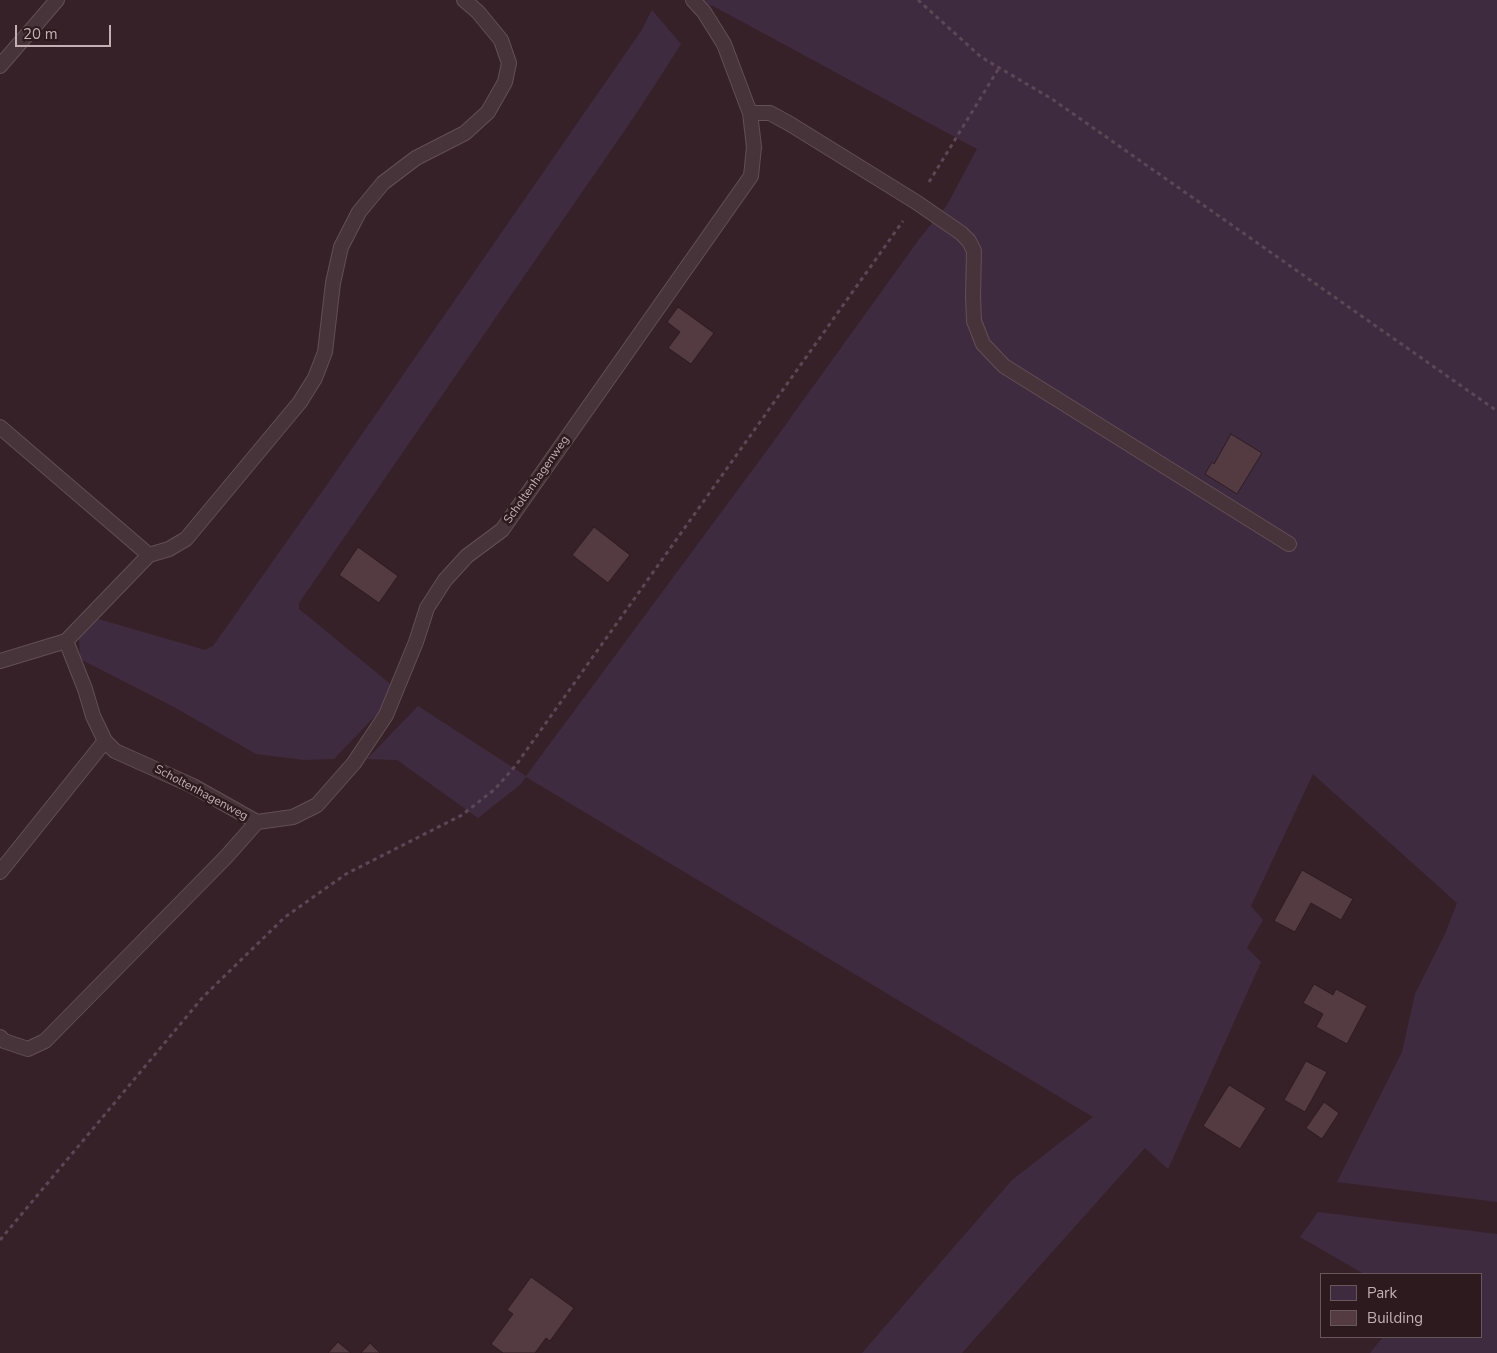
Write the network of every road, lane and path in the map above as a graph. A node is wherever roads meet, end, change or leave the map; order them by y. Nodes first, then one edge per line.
1 (57, 0) edge
2 (464, 0) edge
3 (693, 0) edge
4 (918, 0) edge
5 (0, 66) edge
6 (999, 68) junction
7 (750, 113) junction
8 (920, 204) junction
9 (1497, 411) edge
10 (0, 427) edge
11 (1289, 544) dead end
12 (150, 555) junction
13 (66, 641) junction
14 (0, 661) edge
15 (105, 741) junction
16 (257, 822) junction
17 (0, 872) edge
18 (0, 1037) edge
19 (0, 1240) edge

1 - 5 lane
2 - 12 lane
3 - 7 lane, Scholtenhagenweg
4 - 6 path
6 - 8 path
6 - 9 path
7 - 8 lane
7 - 16 lane, Scholtenhagenweg
8 - 11 lane
8 - 19 path
10 - 12 lane
12 - 13 lane
13 - 14 lane
13 - 15 lane, Scholtenhagenweg
15 - 16 lane, Scholtenhagenweg
15 - 17 lane
16 - 18 lane

